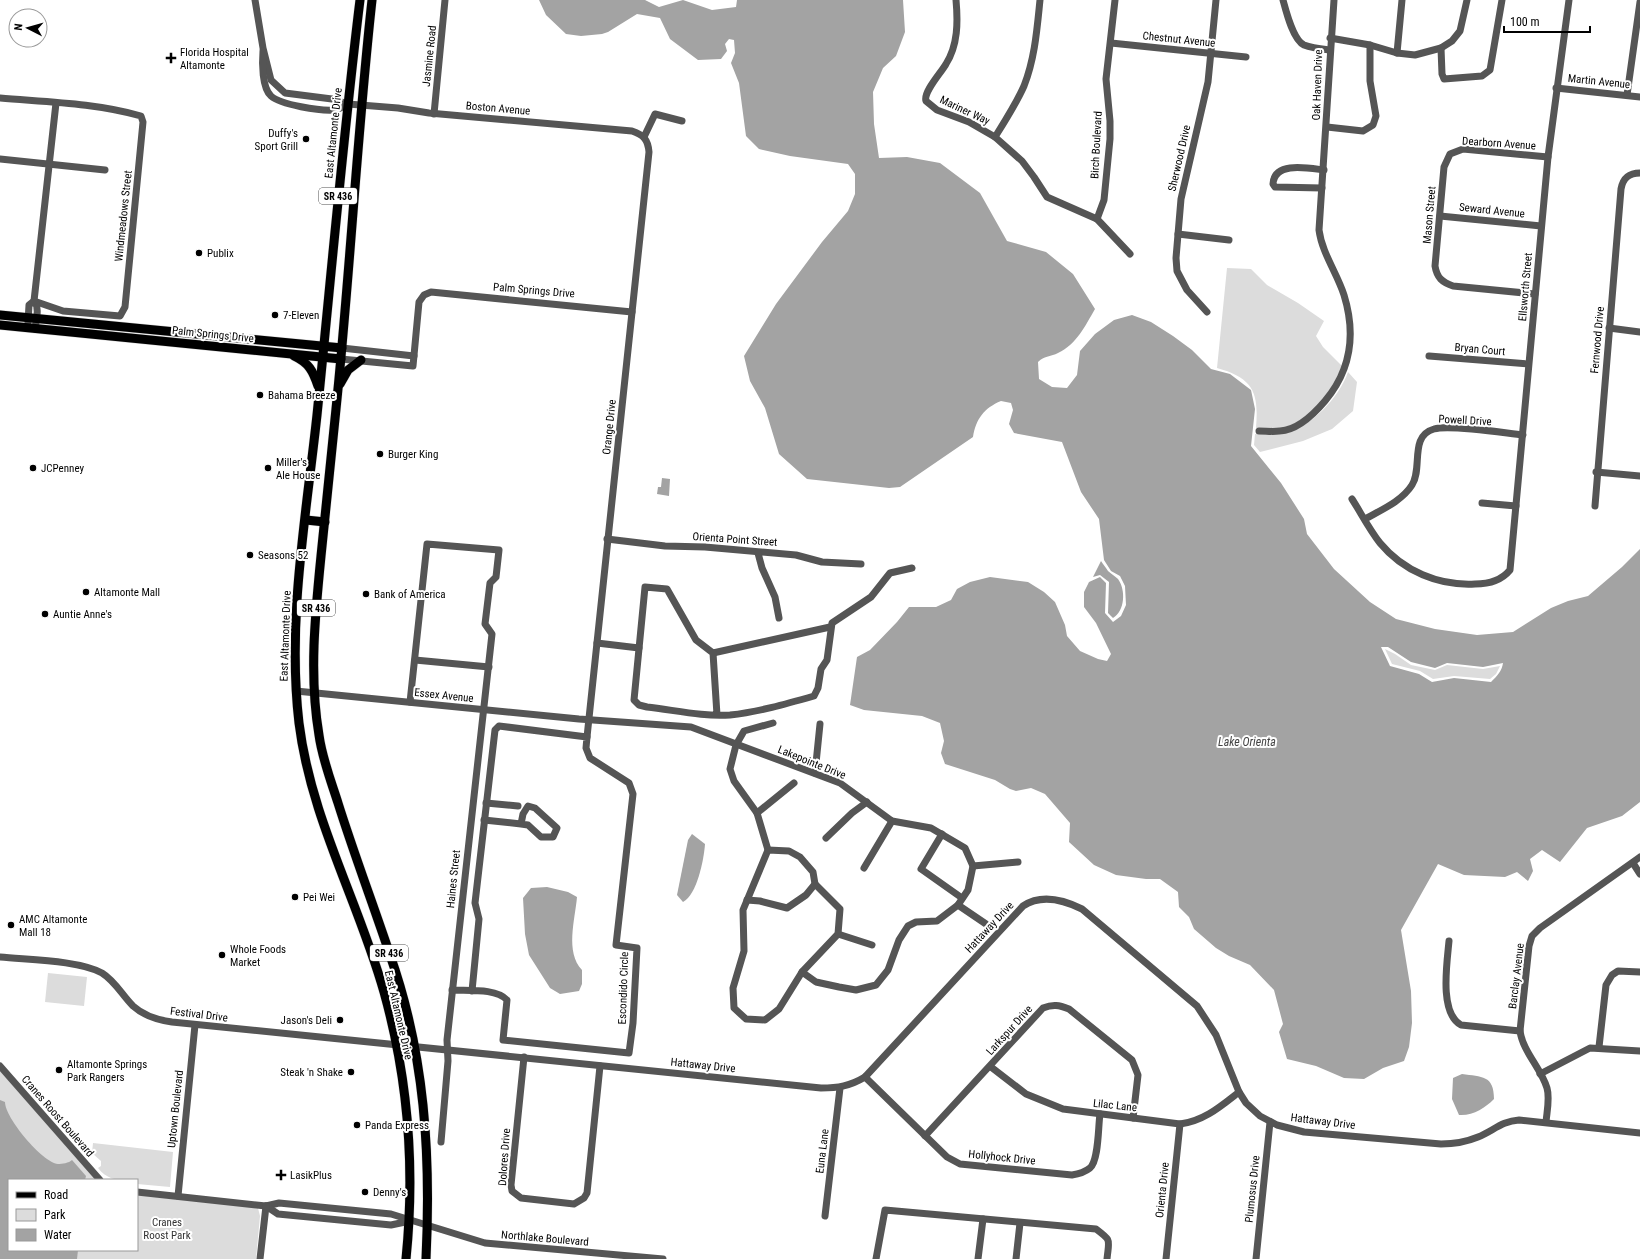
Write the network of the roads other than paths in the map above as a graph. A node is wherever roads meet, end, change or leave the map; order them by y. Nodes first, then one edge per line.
1 (256, 0) edge
2 (360, 0) edge
3 (372, 0) edge
4 (445, 0) edge
5 (956, 0) edge
6 (1040, 0) edge
7 (1115, 0) edge
8 (1216, 0) edge
9 (1284, 0) edge
10 (1334, 0) edge
11 (1402, 0) edge
12 (1467, 0) edge
13 (1502, 0) edge
14 (1569, 0) edge
15 (1640, 2) edge
16 (1330, 38) junction
17 (1110, 43) junction
18 (1370, 45) junction
19 (263, 48) junction
20 (1441, 48) junction
21 (1329, 50) junction
22 (1398, 53) junction
23 (1210, 54) junction
24 (1246, 57) dead end
25 (1556, 88) junction
26 (1626, 95) junction
27 (1640, 97) edge
28 (0, 98) edge
29 (56, 103) junction
30 (348, 104) junction
31 (361, 106) junction
32 (434, 114) junction
33 (682, 121) dead end
34 (1327, 127) junction
35 (644, 137) junction
36 (995, 137) junction
37 (1450, 154) joint
38 (1548, 158) junction
39 (0, 159) edge
40 (48, 164) junction
41 (105, 170) dead end
42 (1324, 170) junction
43 (1640, 173) edge
44 (1322, 188) junction
45 (1440, 216) junction
46 (1097, 220) junction
47 (1541, 226) junction
48 (1178, 234) junction
49 (1229, 240) dead end
50 (1130, 254) dead end
51 (1535, 294) junction
52 (34, 301) junction
53 (632, 312) junction
54 (1207, 312) dead end
55 (0, 315) edge
56 (32, 318) junction
57 (0, 325) edge
58 (31, 328) junction
59 (1609, 328) junction
60 (1640, 332) edge
61 (324, 346) junction
62 (342, 348) junction
63 (285, 353) junction
64 (414, 356) junction
65 (1429, 356) dead end
66 (323, 357) junction
67 (341, 359) junction
68 (361, 360) junction
69 (1528, 364) junction
70 (338, 387) junction
71 (319, 390) junction
72 (1259, 431) dead end
73 (1523, 435) junction
74 (1596, 472) junction
75 (1640, 476) edge
76 (1352, 499) dead end
77 (1482, 503) dead end
78 (1516, 506) junction
79 (1594, 506) dead end
80 (1365, 519) junction
81 (306, 520) junction
82 (325, 522) junction
83 (607, 539) junction
84 (758, 553) junction
85 (861, 564) dead end
86 (912, 568) dead end
87 (779, 618) dead end
88 (830, 627) junction
89 (597, 643) junction
90 (639, 648) junction
91 (713, 653) junction
92 (415, 660) junction
93 (489, 667) junction
94 (296, 691) junction
95 (314, 694) junction
96 (410, 702) junction
97 (485, 710) junction
98 (717, 715) junction
99 (590, 720) junction
100 (773, 723) dead end
101 (820, 724) dead end
102 (587, 737) junction
103 (736, 745) junction
104 (815, 773) junction
105 (794, 783) dead end
106 (867, 802) junction
107 (486, 803) junction
108 (518, 806) dead end
109 (757, 813) junction
110 (484, 820) junction
111 (892, 821) junction
112 (521, 824) junction
113 (942, 834) junction
114 (826, 838) dead end
115 (768, 850) junction
116 (1640, 858) edge
117 (1018, 862) dead end
118 (1633, 863) junction
119 (973, 866) junction
120 (864, 868) dead end
121 (1640, 874) edge
122 (815, 884) junction
123 (962, 898) junction
124 (747, 900) junction
125 (958, 905) junction
126 (986, 924) dead end
127 (838, 934) junction
128 (1449, 941) dead end
129 (872, 945) dead end
130 (0, 957) edge
131 (802, 972) junction
132 (1640, 972) edge
133 (452, 990) junction
134 (472, 991) junction
135 (195, 1025) junction
136 (1520, 1031) junction
137 (395, 1046) junction
138 (414, 1047) junction
139 (1599, 1047) junction
140 (447, 1050) junction
141 (1640, 1052) edge
142 (524, 1057) junction
143 (0, 1066) edge
144 (600, 1066) junction
145 (990, 1067) junction
146 (1540, 1074) junction
147 (865, 1077) junction
148 (840, 1088) junction
149 (1239, 1092) junction
150 (1100, 1114) junction
151 (1133, 1118) junction
152 (1270, 1122) junction
153 (1546, 1122) junction
154 (1180, 1124) junction
155 (1640, 1133) edge
156 (925, 1136) junction
157 (441, 1142) dead end
158 (99, 1179) edge
159 (138, 1192) edge
160 (178, 1196) junction
161 (266, 1206) junction
162 (825, 1216) dead end
163 (983, 1219) junction
164 (410, 1221) junction
165 (1020, 1223) junction
166 (428, 1225) junction
167 (260, 1259) edge
168 (406, 1259) edge
169 (426, 1259) edge
170 (663, 1259) edge
171 (876, 1259) edge
172 (978, 1259) edge
173 (1016, 1259) edge
174 (1107, 1259) edge
175 (1166, 1259) edge
176 (1256, 1259) edge

1 - 19 street, Boston Avenue
2 - 30 main road, East Altamonte Drive / SR 436
3 - 31 main road, SR 436
4 - 32 street, Jasmine Road
5 - 36 street, Mariner Way
6 - 36 street
7 - 17 street, Birch Boulevard
8 - 23 street, Sherwood Drive
9 - 21 street
10 - 16 street, Oak Haven Drive
11 - 22 street
12 - 20 street
13 - 20 street
14 - 25 street, Ellsworth Street
15 - 26 street
16 - 18 street
16 - 21 street, Oak Haven Drive
17 - 23 street, Chestnut Avenue
17 - 46 street, Birch Boulevard
18 - 22 street
18 - 34 street
19 - 30 street, Boston Avenue
19 - 30 street, Boston Avenue
20 - 22 street
21 - 34 street, Oak Haven Drive
23 - 24 street, Chestnut Avenue
23 - 48 street, Sherwood Drive
25 - 26 street, Martin Avenue
25 - 38 street, Ellsworth Street
26 - 27 street, Martin Avenue
28 - 29 street, Windmeadows Street
29 - 40 street
29 - 52 street, Windmeadows Street
30 - 31 street, Boston Avenue
30 - 61 main road, East Altamonte Drive / SR 436
31 - 32 street, Boston Avenue
31 - 62 main road, SR 436
32 - 35 street, Boston Avenue
33 - 35 street
34 - 42 street, Oak Haven Drive
35 - 53 street, Orange Drive
36 - 46 street, Mariner Way
37 - 38 street, Dearborn Avenue
37 - 45 street, Mason Street
38 - 47 street, Ellsworth Street
39 - 40 street, Windmeadows Street
40 - 41 street, Windmeadows Street
40 - 52 street
42 - 44 street, Oak Haven Drive
42 - 44 street
43 - 59 street, Fernwood Drive
44 - 72 street, Oak Haven Drive
45 - 47 street, Seward Avenue
45 - 51 street, Mason Street
46 - 50 street, Mariner Way
47 - 51 street, Ellsworth Street
48 - 49 street
48 - 54 street, Sherwood Drive
51 - 69 street, Ellsworth Street
52 - 56 street
53 - 64 street, Palm Springs Drive
53 - 83 street, Orange Drive
55 - 56 main road, Palm Springs Drive
56 - 58 street
56 - 61 main road, Palm Springs Drive
57 - 58 main road, Palm Springs Drive
58 - 63 main road, Palm Springs Drive
59 - 60 street
59 - 74 street, Fernwood Drive
61 - 62 main road, Palm Springs Drive
61 - 66 main road, East Altamonte Drive / SR 436
62 - 64 street, Palm Springs Drive
62 - 67 main road, SR 436
63 - 66 main road, Palm Springs Drive
63 - 71 main road
64 - 68 street, Palm Springs Drive
65 - 69 street, Bryan Court
66 - 67 main road, Palm Springs Drive
66 - 71 main road, East Altamonte Drive / SR 436
67 - 68 street, Palm Springs Drive
67 - 70 main road, SR 436
68 - 70 main road
69 - 73 street, Ellsworth Street
70 - 82 main road, SR 436
71 - 81 main road, East Altamonte Drive / SR 436
73 - 78 street, Ellsworth Street
73 - 80 street, Powell Drive
74 - 75 street
74 - 79 street, Fernwood Drive
76 - 80 street
77 - 78 street
78 - 80 street, Ellsworth Street
81 - 82 main road
81 - 94 main road, East Altamonte Drive / SR 436
82 - 95 main road, SR 436
83 - 84 street, Orienta Point Street
83 - 89 street, Orange Drive
84 - 85 street, Orienta Point Street
84 - 87 street
86 - 88 street
88 - 91 street
88 - 98 street
89 - 90 street
89 - 99 street, Orange Drive
90 - 91 street
90 - 98 street
91 - 98 street
92 - 93 street
92 - 93 street, Haines Street
92 - 96 street
93 - 97 street, Haines Street
94 - 95 street, Essex Avenue
94 - 137 main road, East Altamonte Drive / SR 436
95 - 96 street, Essex Avenue
95 - 138 main road, East Altamonte Drive / SR 436
96 - 97 street, Essex Avenue
97 - 99 street, Essex Avenue
97 - 133 street, Haines Street
99 - 102 street, Escondido Circle
99 - 103 street, Lakepointe Drive
100 - 103 street
101 - 104 street
102 - 107 street
102 - 134 street, Escondido Circle
103 - 104 street, Lakepointe Drive
103 - 109 street
104 - 106 street, Lakepointe Drive
105 - 109 street
106 - 111 street, Lakepointe Drive
106 - 114 street
107 - 108 street
107 - 110 street
109 - 115 street
110 - 112 street
110 - 134 street
111 - 113 street, Lakepointe Drive
111 - 120 street
112 - 112 street
113 - 119 street, Lakepointe Drive
113 - 123 street
115 - 122 street
115 - 124 street
116 - 118 street, Barclay Avenue
117 - 119 street
118 - 121 street
118 - 136 street, Barclay Avenue
119 - 123 street
122 - 124 street
122 - 127 street
123 - 125 street
124 - 131 street
125 - 126 street
125 - 131 street
127 - 129 street
127 - 131 street
128 - 136 street
130 - 135 street, Festival Drive
132 - 139 street
133 - 134 street, Escondido Circle
133 - 140 street, Haines Street
135 - 137 street, Festival Drive
135 - 160 street, Uptown Boulevard
136 - 146 street, Barclay Avenue
137 - 138 street, Festival Drive
137 - 164 main road, East Altamonte Drive / SR 436
138 - 140 street, Hattaway Drive
138 - 166 main road, East Altamonte Drive / SR 436
139 - 141 street
139 - 146 street
140 - 142 street, Hattaway Drive
140 - 157 street, Haines Street
142 - 144 street, Hattaway Drive
142 - 144 street, Dolores Drive
143 - 158 street, Cranes Roost Boulevard
144 - 148 street, Hattaway Drive
145 - 150 street, Lilac Lane
145 - 151 street, Larkspur Drive
145 - 156 street, Larkspur Drive
146 - 153 street, Barclay Avenue
147 - 148 street, Hattaway Drive
147 - 149 street, Hattaway Drive
147 - 156 street, Hollyhock Drive
148 - 162 street, Euna Lane
149 - 152 street, Hattaway Drive
149 - 154 street, Lilac Lane
150 - 151 street, Lilac Lane
150 - 156 street, Hollyhock Drive
151 - 154 street, Lilac Lane
152 - 153 street, Hattaway Drive
152 - 176 street, Plumosus Drive
153 - 155 street, Hattaway Drive
154 - 175 street, Orienta Drive
159 - 160 street
160 - 161 street
161 - 164 street
161 - 164 street
161 - 167 street
163 - 165 street
163 - 171 street
163 - 172 street
164 - 166 street
164 - 168 main road, East Altamonte Drive / SR 436
165 - 173 street
165 - 174 street
166 - 169 main road, East Altamonte Drive / SR 436
166 - 170 street, Northlake Boulevard

